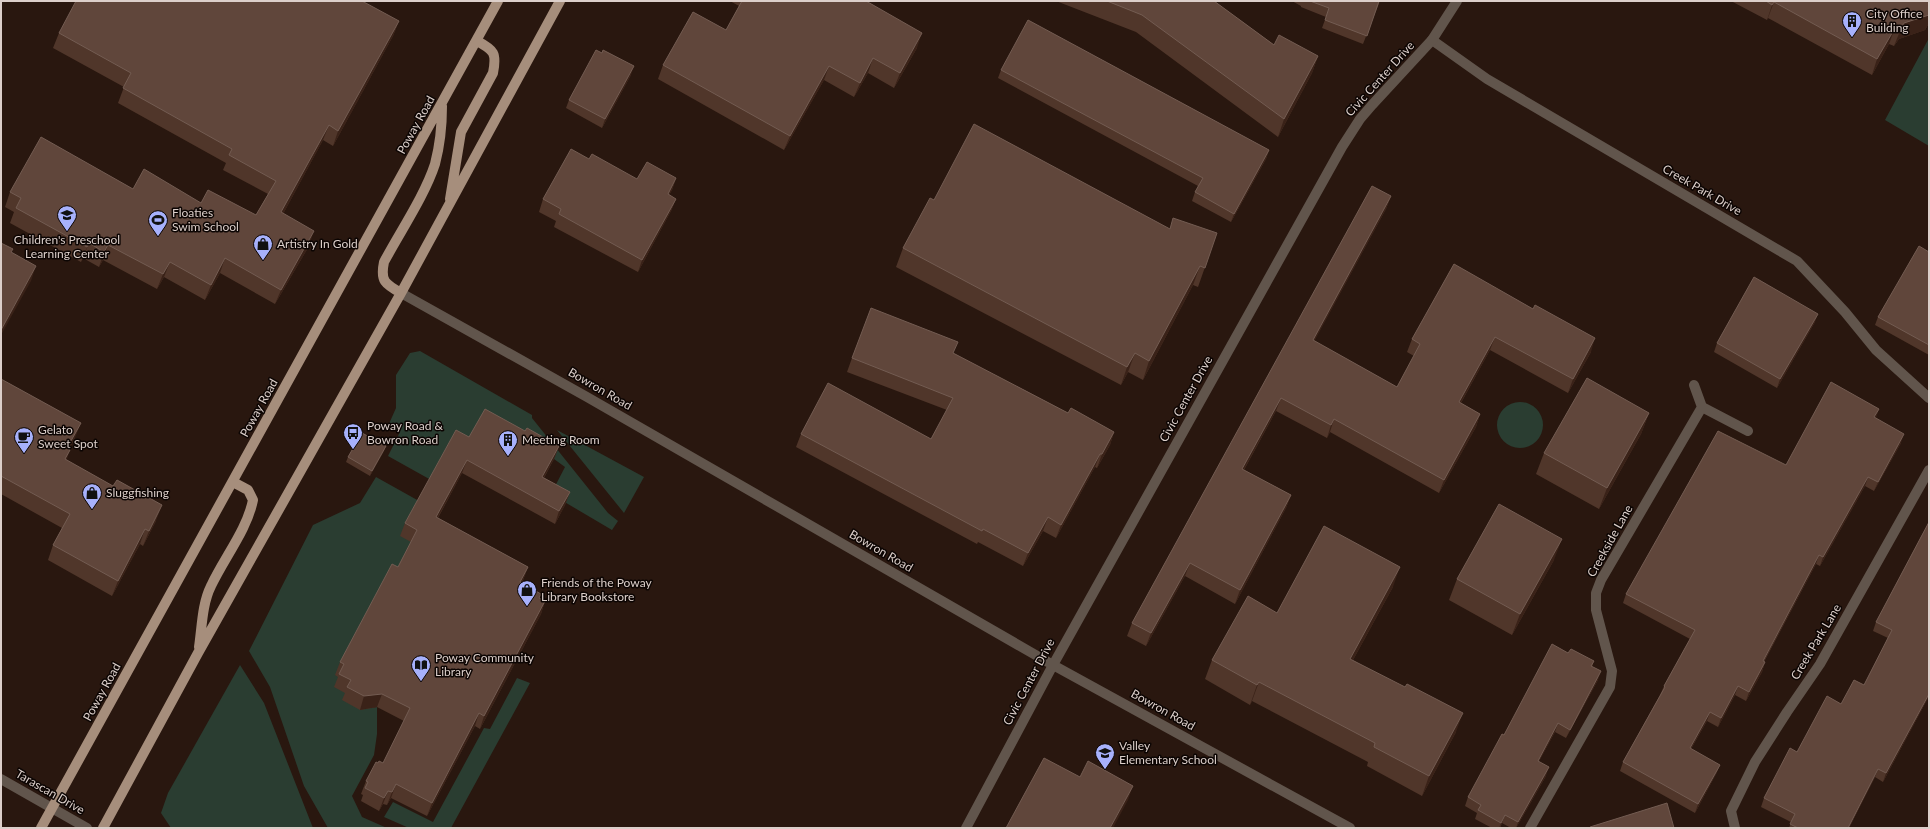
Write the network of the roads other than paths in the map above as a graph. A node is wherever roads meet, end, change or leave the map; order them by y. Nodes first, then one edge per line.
1 (498, 1) edge
2 (560, 1) edge
3 (1457, 1) edge
4 (1432, 40) junction
5 (477, 41) junction
6 (442, 104) junction
7 (449, 204) junction
8 (401, 293) junction
9 (1694, 385) dead end
10 (1929, 398) edge
11 (1702, 407) junction
12 (1748, 431) dead end
13 (1929, 470) edge
14 (233, 482) junction
15 (198, 653) junction
16 (1053, 665) junction
17 (1, 779) edge
18 (52, 808) junction
19 (41, 828) edge
20 (86, 828) edge
21 (103, 828) edge
22 (966, 828) edge
23 (1350, 828) edge
24 (1530, 828) edge
25 (1735, 828) edge

1 - 5 main road, Poway Road
2 - 7 main road
3 - 4 street, Civic Center Drive
4 - 10 street, Creek Park Drive
4 - 16 street, Civic Center Drive
5 - 6 main road, Poway Road
5 - 7 main road
6 - 8 main road
6 - 14 main road, Poway Road
7 - 8 main road
8 - 15 main road
8 - 16 street, Bowron Road
9 - 11 street
11 - 12 street
11 - 24 street, Creekside Lane
13 - 25 street, Creek Park Lane
14 - 15 main road
14 - 18 main road, Poway Road
15 - 21 main road
16 - 22 street, Civic Center Drive
16 - 23 street, Bowron Road
17 - 18 street, Tarascan Drive
18 - 19 main road, Poway Road
18 - 20 street, Tarascan Drive

